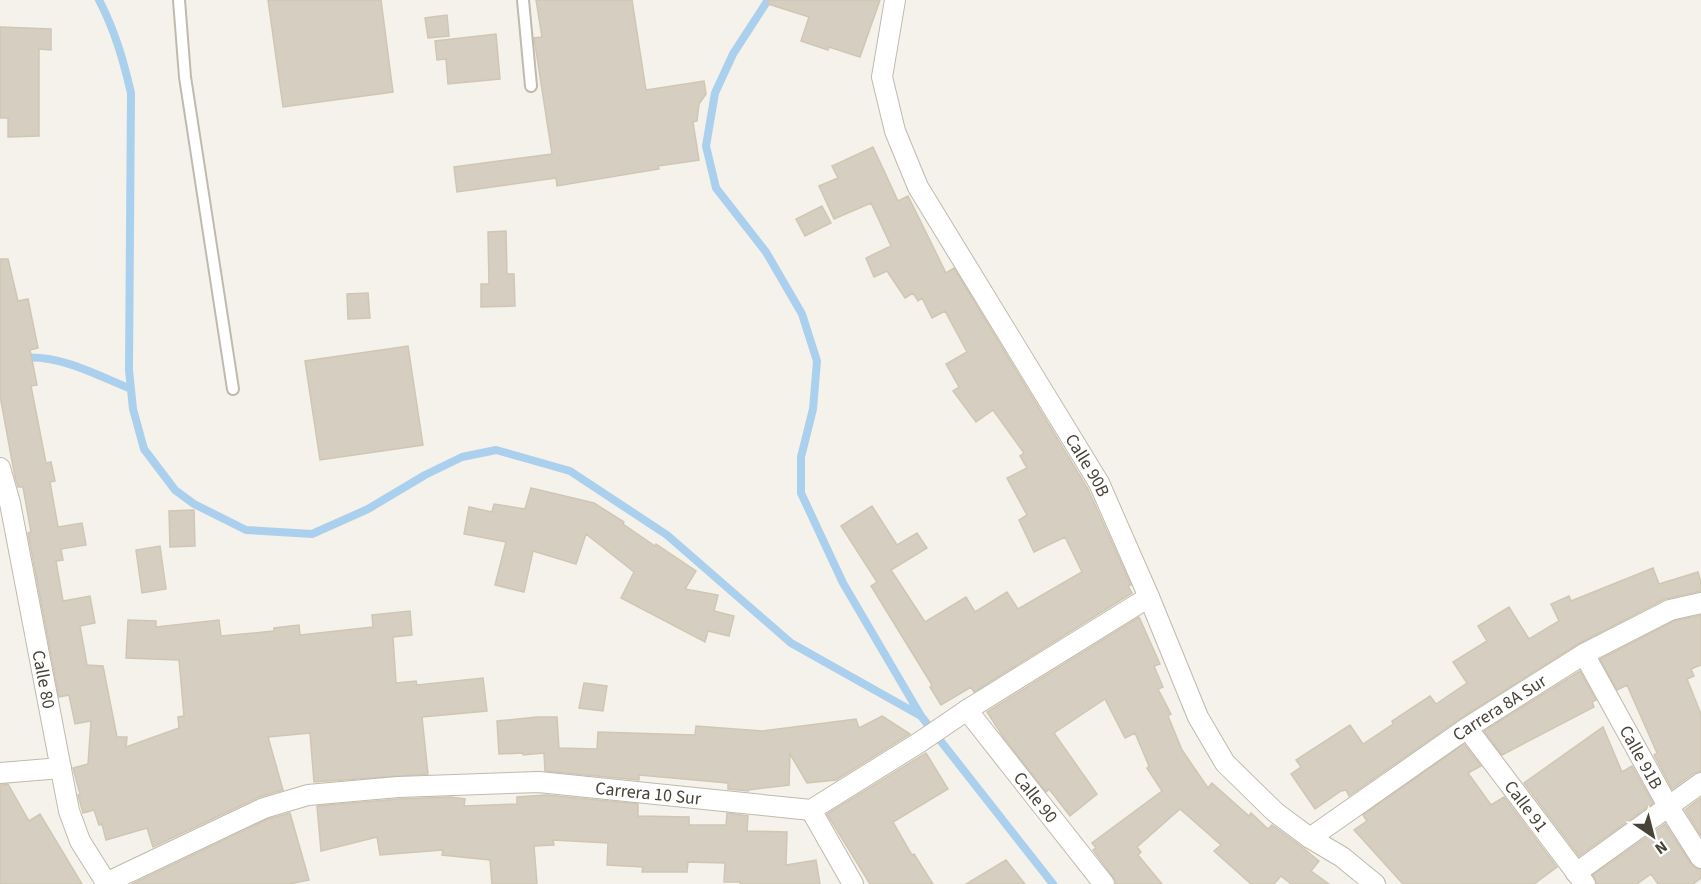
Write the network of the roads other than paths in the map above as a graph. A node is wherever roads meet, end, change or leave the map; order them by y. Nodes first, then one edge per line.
1 (179, 0) edge
2 (524, 0) edge
3 (895, 0) edge
4 (531, 87) dead end
5 (233, 389) dead end
6 (0, 468) edge
7 (1149, 597) junction
8 (1701, 603) edge
9 (1584, 654) junction
10 (967, 710) junction
11 (1467, 728) junction
12 (61, 768) junction
13 (0, 773) edge
14 (1701, 783) edge
15 (1668, 806) junction
16 (811, 810) junction
17 (1310, 838) junction
18 (1701, 858) edge
19 (1581, 878) edge
20 (107, 883) edge
21 (853, 884) edge
22 (1104, 884) edge
23 (1375, 884) edge

1 - 5 lane
2 - 4 lane
3 - 7 street, Calle 90B
6 - 12 street, Calle 80
7 - 10 street
7 - 17 street, Calle 90B
8 - 9 street, Carrera 8A Sur
9 - 11 street, Carrera 8A Sur
9 - 15 street, Calle 91B
10 - 16 street
10 - 22 street, Calle 90
11 - 17 street, Carrera 8A Sur
11 - 19 street, Calle 91
12 - 13 street
12 - 20 street, Calle 80
14 - 15 street
15 - 18 street, Calle 91B
15 - 19 street
16 - 20 street, Carrera 10 Sur
16 - 21 street
17 - 23 street, Calle 90B

